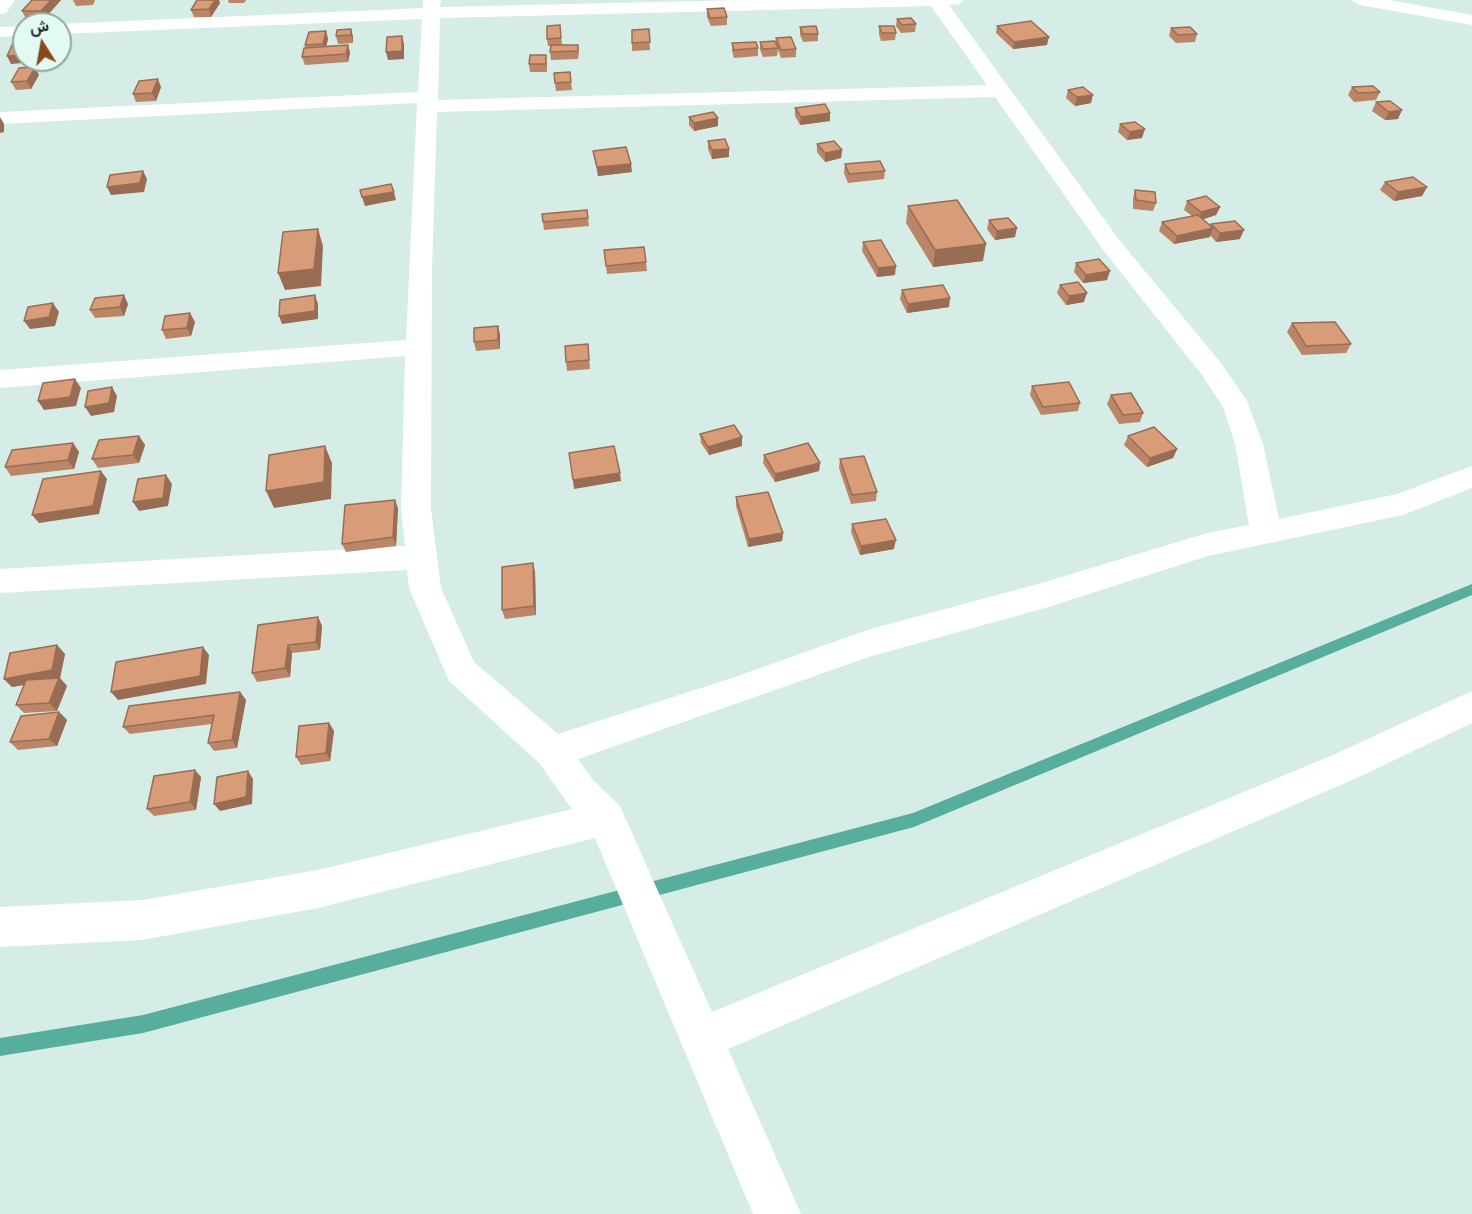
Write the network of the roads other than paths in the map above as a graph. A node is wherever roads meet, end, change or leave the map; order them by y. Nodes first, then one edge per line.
1 (6, 0) edge
2 (942, 0) edge
3 (1360, 0) edge
4 (432, 7) edge
5 (0, 9) edge
6 (1472, 20) edge
7 (72, 28) edge
8 (1002, 91) junction
9 (428, 101) junction
10 (0, 118) edge
11 (419, 346) junction
12 (0, 379) edge
13 (1472, 476) edge
14 (1266, 531) junction
15 (421, 557) junction
16 (0, 581) edge
17 (1472, 706) edge
18 (552, 752) junction
19 (606, 818) junction
20 (0, 927) edge
21 (701, 1039) junction
22 (777, 1214) edge

1 - 5 street
2 - 4 street
2 - 8 street
3 - 6 street
4 - 7 street
4 - 9 street
8 - 9 street
8 - 14 street
9 - 10 street
9 - 11 street
11 - 12 street
11 - 15 street
13 - 14 street
14 - 18 street
15 - 16 street
15 - 18 street
17 - 21 street
18 - 19 street
19 - 20 street
19 - 21 street
21 - 22 street

